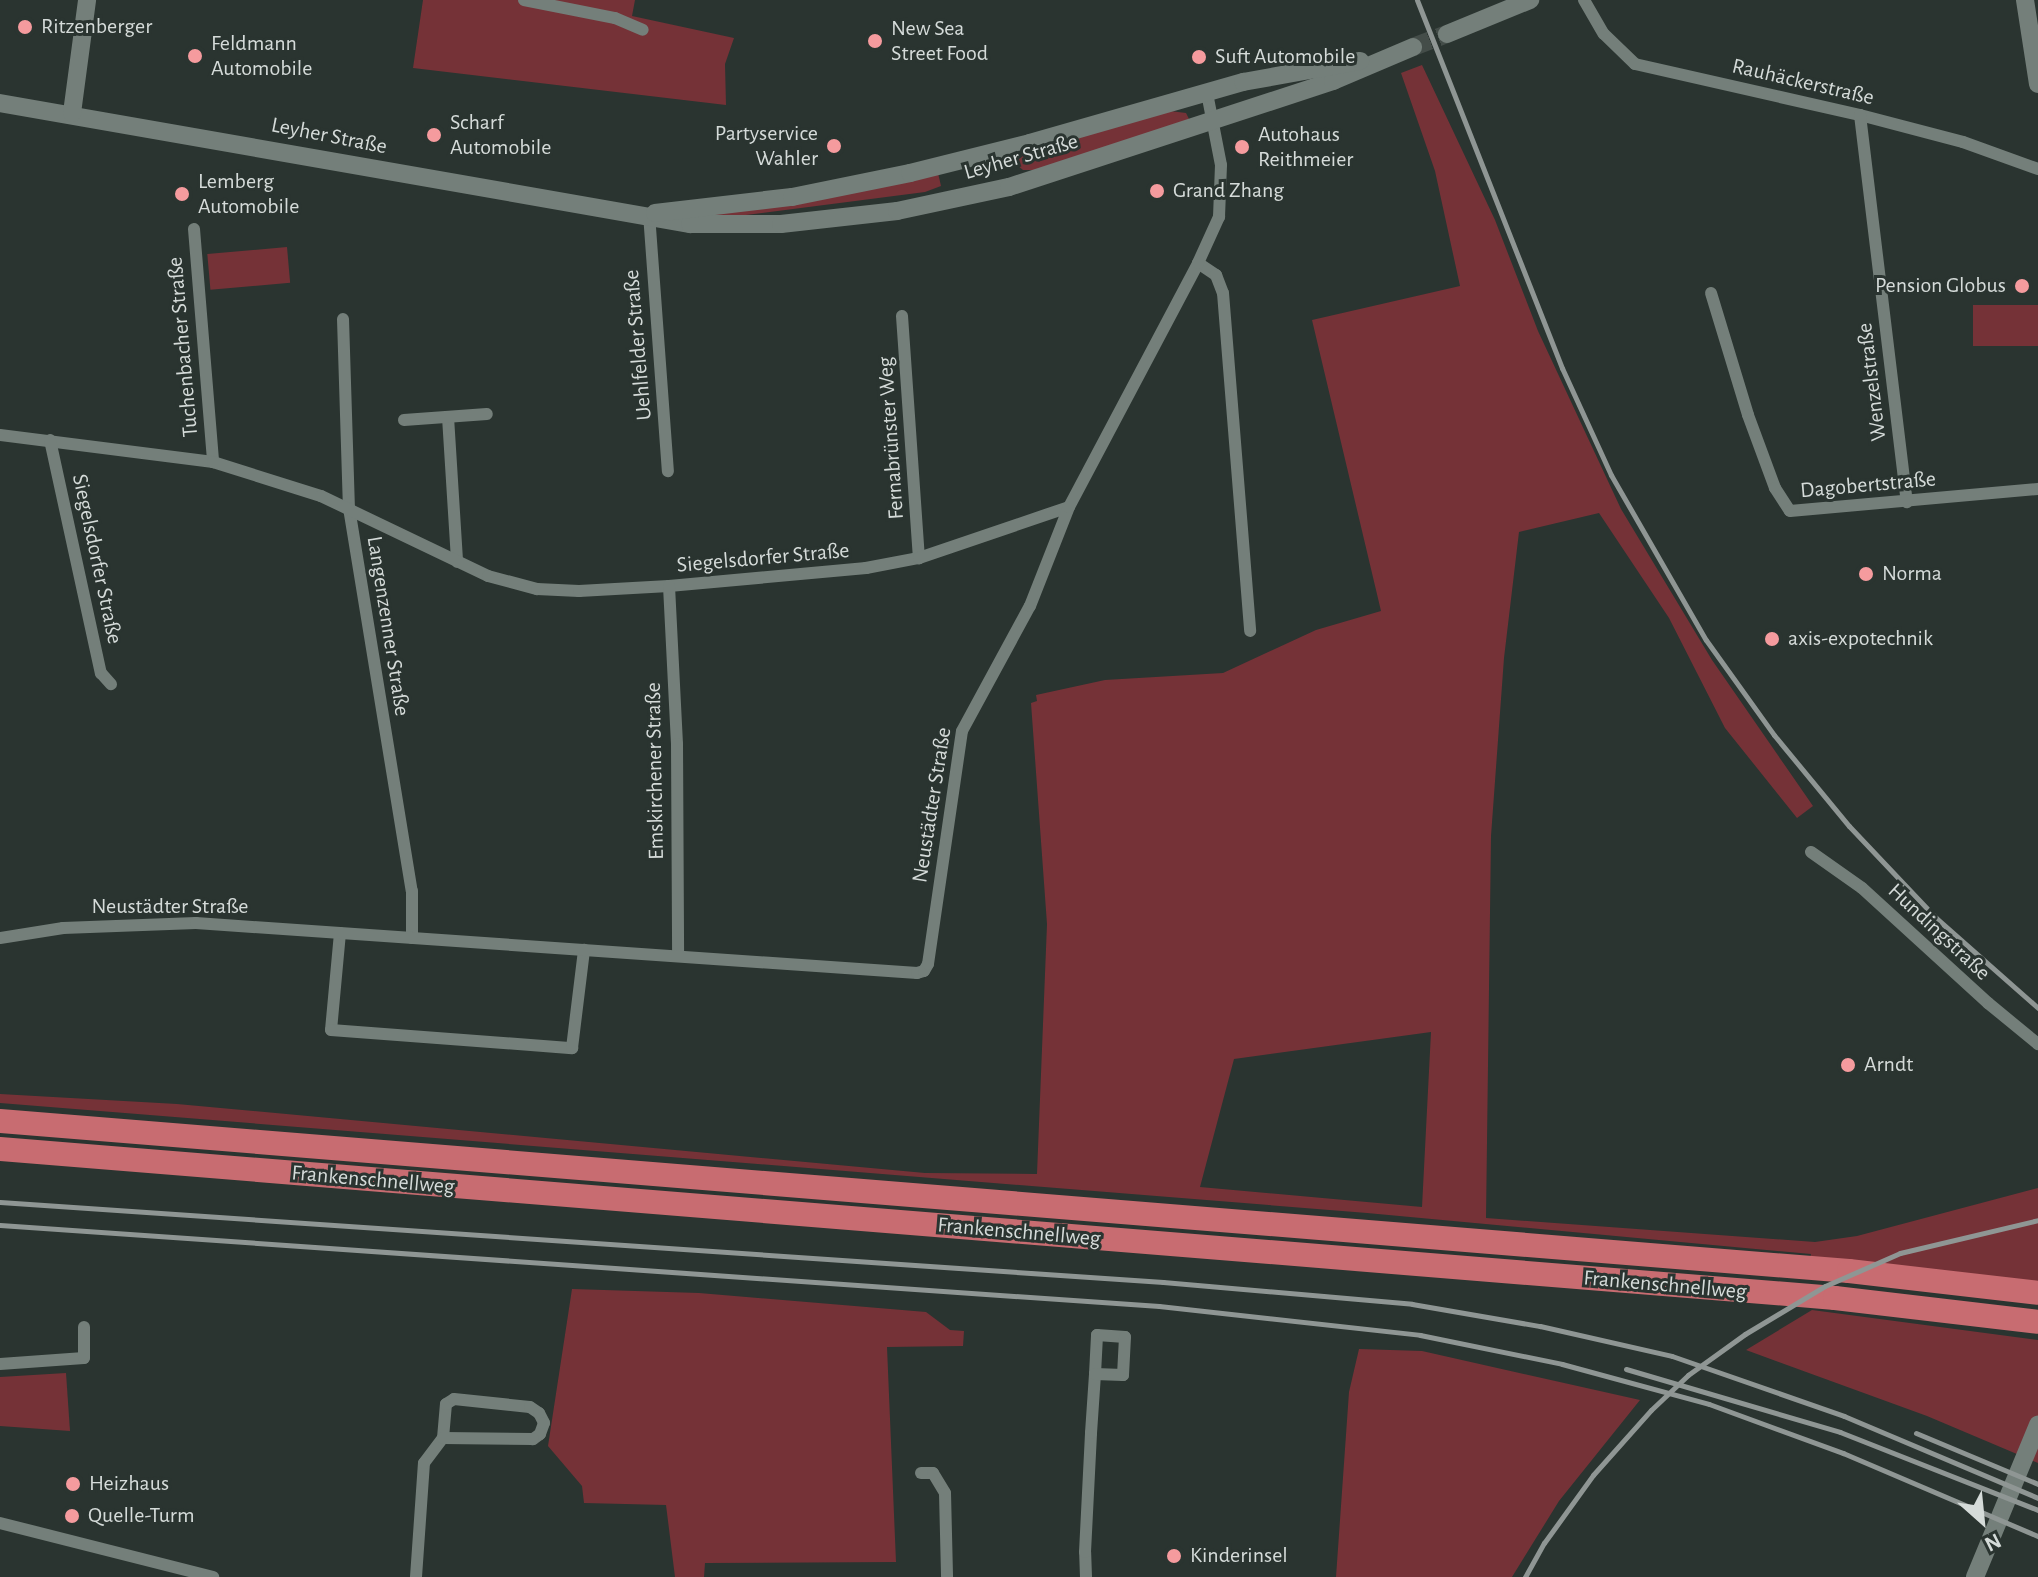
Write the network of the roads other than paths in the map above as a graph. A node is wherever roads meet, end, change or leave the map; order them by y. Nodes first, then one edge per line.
1 (87, 0) edge
2 (524, 0) edge
3 (1530, 0) edge
4 (1584, 0) edge
5 (2025, 0) edge
6 (643, 30) dead end
7 (1447, 34) tunnel mouth
8 (1413, 47) tunnel mouth
9 (1391, 55) junction
10 (2038, 84) edge
11 (1207, 93) junction
12 (0, 103) edge
13 (72, 113) junction
14 (1860, 115) junction
15 (1213, 121) junction
16 (2038, 169) edge
17 (649, 214) junction
18 (194, 229) dead end
19 (1198, 263) junction
20 (1711, 293) dead end
21 (902, 316) dead end
22 (343, 319) dead end
23 (487, 414) dead end
24 (448, 417) junction
25 (404, 420) dead end
26 (0, 435) edge
27 (50, 440) junction
28 (213, 462) junction
29 (668, 471) dead end
30 (2038, 489) edge
31 (1907, 502) junction
32 (1069, 507) junction
33 (349, 508) junction
34 (919, 558) junction
35 (457, 562) junction
36 (669, 586) junction
37 (1250, 631) dead end
38 (111, 684) dead end
39 (1811, 852) dead end
40 (340, 933) junction
41 (0, 938) edge
42 (412, 938) junction
43 (584, 950) junction
44 (678, 956) junction
45 (2038, 1044) edge
46 (0, 1121) edge
47 (0, 1149) edge
48 (2038, 1293) edge
49 (2038, 1322) edge
50 (84, 1327) dead end
51 (0, 1364) edge
52 (1095, 1374) dead end
53 (2038, 1425) edge
54 (443, 1438) junction
55 (921, 1473) dead end
56 (0, 1523) edge
57 (213, 1577) edge
58 (416, 1577) edge
59 (947, 1577) edge
60 (1086, 1577) edge
61 (1975, 1577) edge

1 - 13 main road
2 - 6 street
3 - 7 main road
4 - 14 street, Rauhäckerstraße
5 - 10 main road
8 - 9 main road, Leyher Straße
9 - 11 main road, Leyher Straße
9 - 15 main road, Leyher Straße
11 - 15 street, Neustädter Straße
11 - 17 main road, Leyher Straße
12 - 13 main road, Leyher Straße
13 - 17 main road, Leyher Straße
14 - 16 street, Rauhäckerstraße
14 - 31 street, Wenzelstraße
15 - 17 main road, Leyher Straße
15 - 19 street, Neustädter Straße
17 - 29 street, Uehlfelder Straße
18 - 28 street, Tuchenbacher Straße
19 - 32 street, Neustädter Straße
19 - 37 street
20 - 31 street, Dagobertstraße
21 - 34 street, Fernabrünster Weg
22 - 33 street, Langenzenner Straße
23 - 24 street
24 - 25 street
24 - 35 street
26 - 27 street, Siegelsdorfer Straße
27 - 28 street, Siegelsdorfer Straße
27 - 38 street, Siegelsdorfer Straße
28 - 33 street, Siegelsdorfer Straße
30 - 31 street, Dagobertstraße
32 - 34 street, Siegelsdorfer Straße
32 - 44 street, Neustädter Straße
33 - 35 street, Siegelsdorfer Straße
33 - 42 street, Langenzenner Straße
34 - 36 street, Siegelsdorfer Straße
35 - 36 street, Siegelsdorfer Straße
36 - 44 street, Emskirchener Straße
39 - 45 street, Hundingstraße
40 - 41 street, Neustädter Straße
40 - 42 street, Neustädter Straße
40 - 43 street
42 - 43 street, Neustädter Straße
43 - 44 street, Neustädter Straße
46 - 48 highway, Frankenschnellweg
47 - 49 highway, Frankenschnellweg
50 - 51 street
52 - 60 street
53 - 61 main road
54 - 54 street
54 - 58 street
55 - 59 street
56 - 57 street

